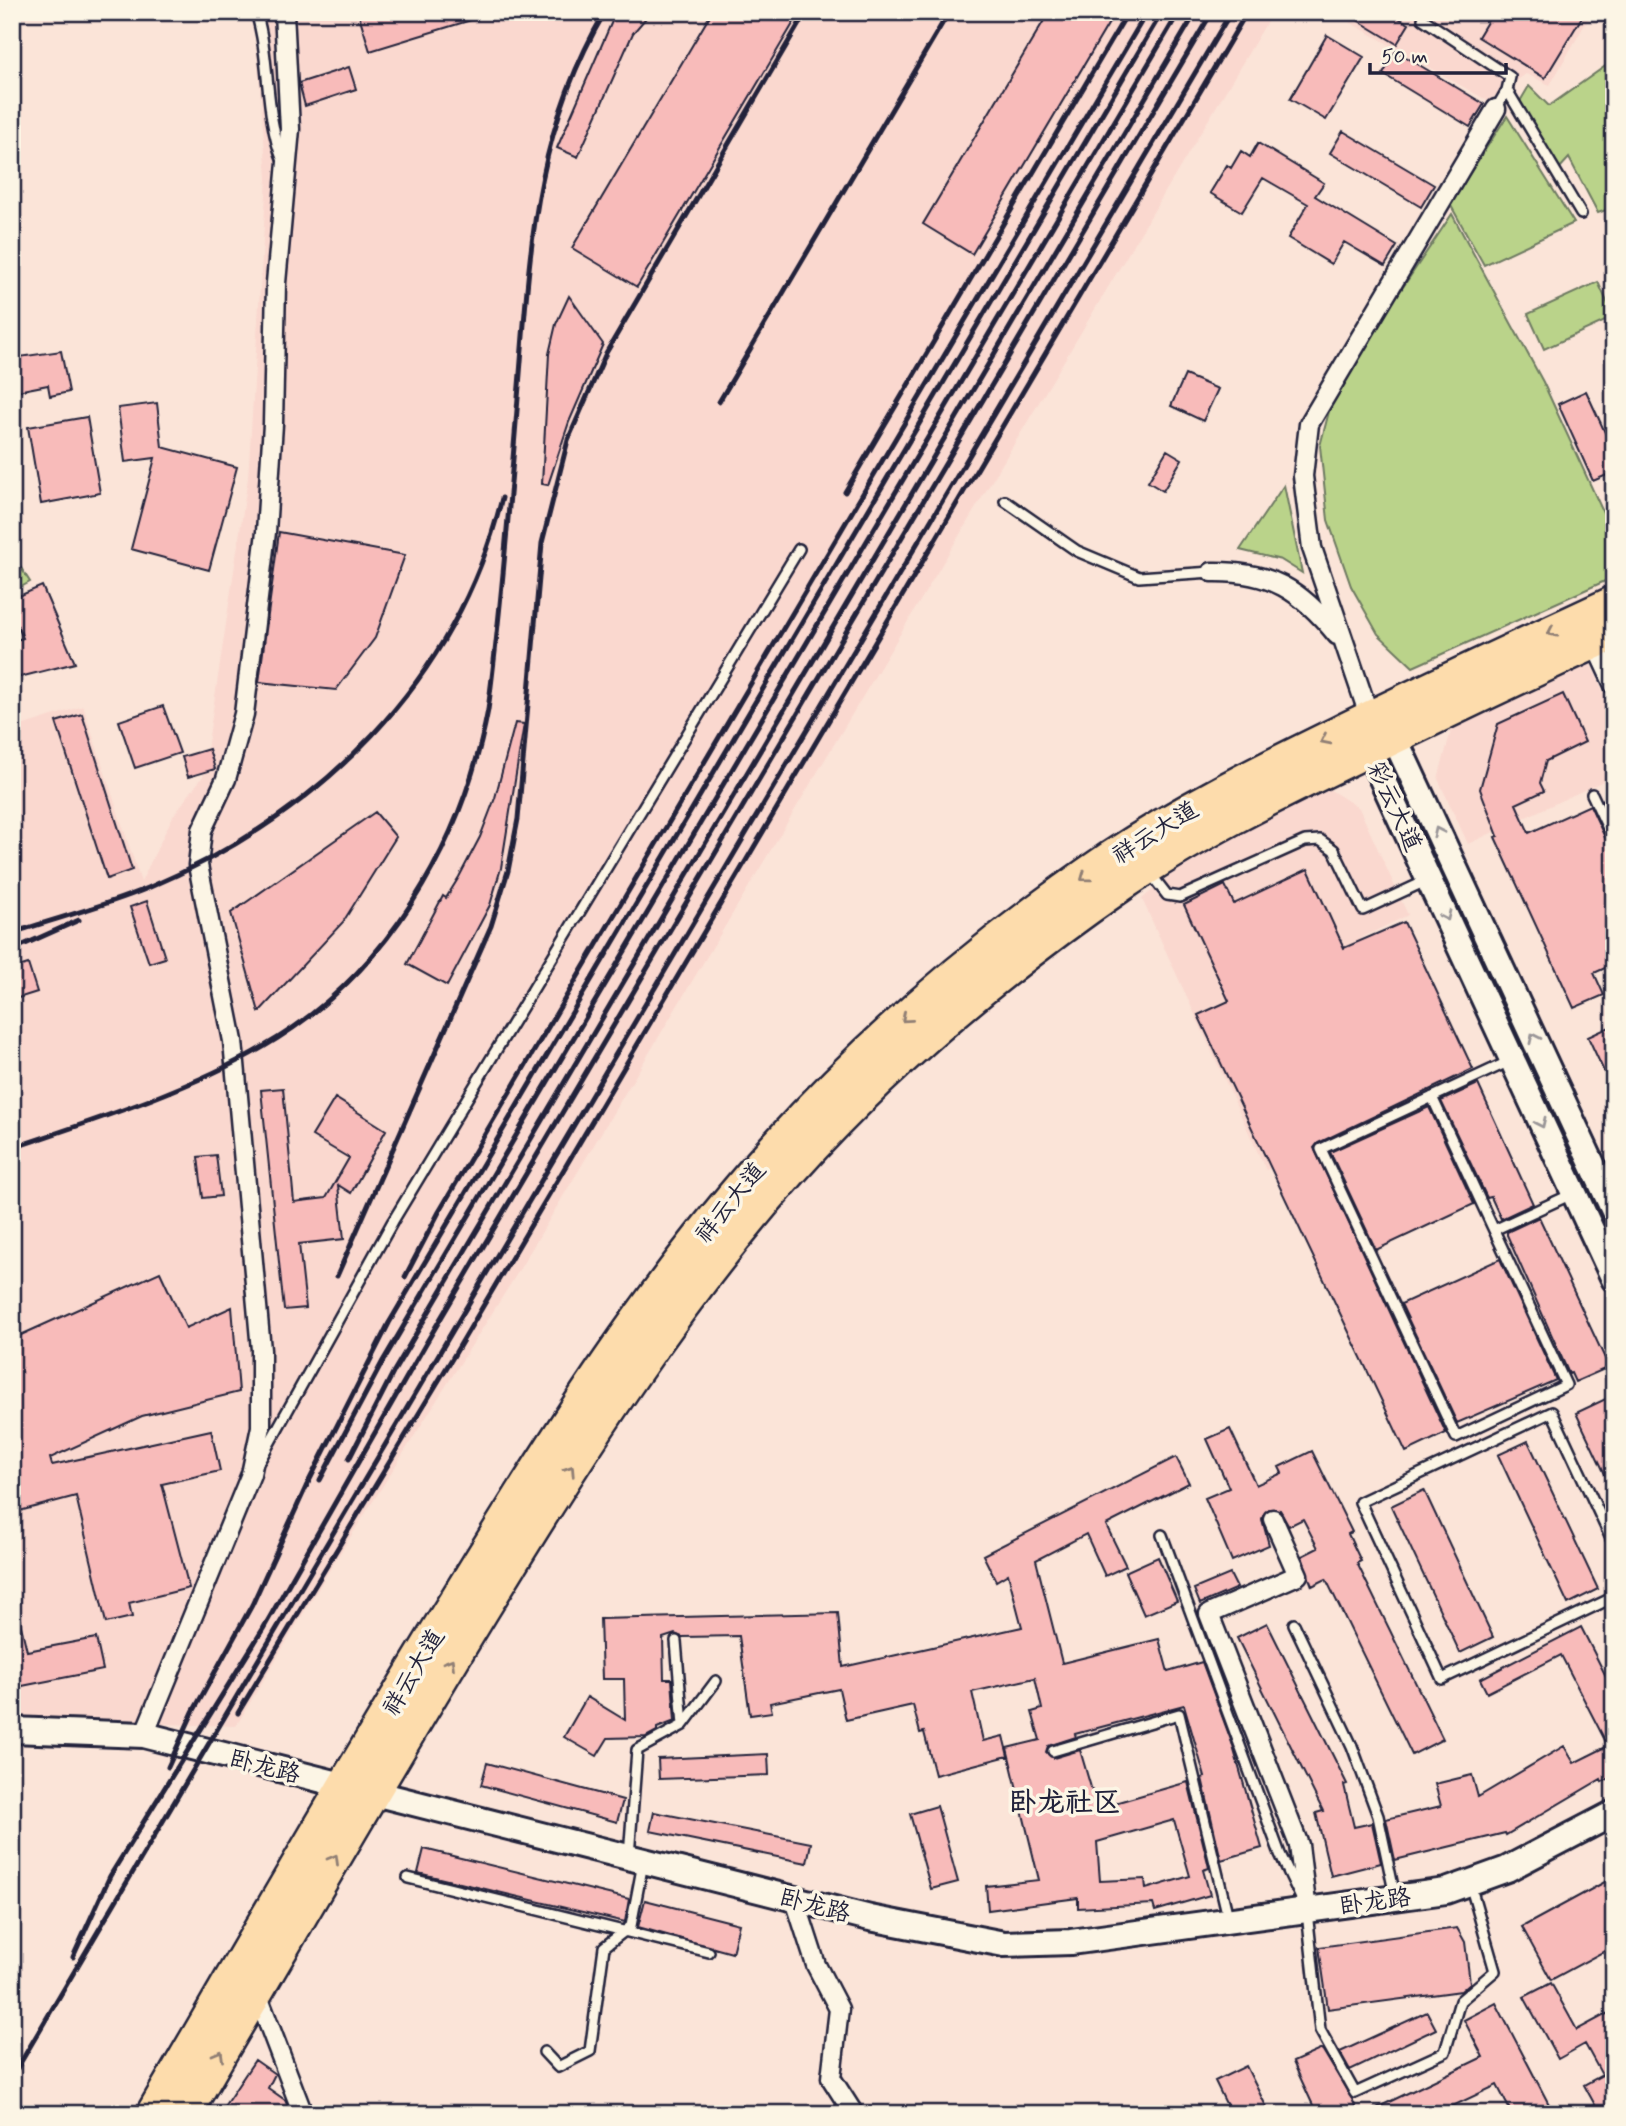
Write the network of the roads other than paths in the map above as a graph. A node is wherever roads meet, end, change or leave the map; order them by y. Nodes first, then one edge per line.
1 (256, 12) edge
2 (284, 12) edge
3 (1423, 19) dead end
4 (1507, 90) junction
5 (1496, 109) joint
6 (288, 172) junction
7 (1581, 214) dead end
8 (1005, 501) dead end
9 (799, 549) dead end
10 (1212, 572) joint
11 (1614, 603) edge
12 (1604, 637) edge
13 (1348, 649) junction
14 (1614, 685) edge
15 (1377, 735) junction
16 (1592, 794) dead end
17 (1614, 841) edge
18 (1147, 868) junction
19 (1429, 879) junction
20 (1512, 1060) junction
21 (1432, 1097) junction
22 (1574, 1193) junction
23 (1614, 1211) edge
24 (1494, 1230) junction
25 (1614, 1279) edge
26 (246, 1486) junction
27 (1273, 1519) dead end
28 (1162, 1535) dead end
29 (1614, 1545) edge
30 (1614, 1598) edge
31 (1294, 1624) dead end
32 (676, 1641) dead end
33 (716, 1681) dead end
34 (683, 1726) junction
35 (12, 1730) edge
36 (144, 1735) junction
37 (1053, 1751) dead end
38 (359, 1789) junction
39 (1614, 1813) edge
40 (636, 1859) junction
41 (408, 1878) dead end
42 (1470, 1884) junction
43 (1396, 1899) junction
44 (795, 1900) junction
45 (1307, 1911) junction
46 (1229, 1921) junction
47 (622, 1932) junction
48 (709, 1952) dead end
49 (256, 1991) junction
50 (544, 2052) dead end
51 (153, 2114) edge
52 (184, 2114) edge
53 (303, 2114) edge
54 (854, 2114) edge

1 - 6 lane
2 - 6 street
3 - 4 lane
4 - 5 lane
4 - 7 lane
5 - 13 street
6 - 26 street
8 - 10 lane
9 - 26 lane
10 - 13 street
11 -> 15 highway, 祥云大道
12 - 14 street
12 - 15 highway, 祥云大道
13 - 15 street
15 - 18 highway, 祥云大道
15 - 19 street, 彩云大道
23 -> 15 street, 彩云大道
15 -> 38 highway, 祥云大道
16 - 17 lane
18 - 19 lane
38 -> 18 highway, 祥云大道
19 -> 20 street, 彩云大道
20 - 21 lane
20 -> 22 street, 彩云大道
21 - 24 lane
21 - 24 lane
22 - 24 lane
22 - 25 street, 彩云大道
26 - 36 street
27 - 45 street
28 - 45 lane
29 - 30 lane
31 - 43 lane
32 - 34 lane
33 - 34 lane
34 - 40 lane
35 - 36 street, 卧龙路
36 - 38 street, 卧龙路
37 - 46 lane
38 - 40 street, 卧龙路
49 -> 38 highway, 祥云大道
38 - 51 highway, 祥云大道
39 - 42 street, 卧龙路
40 - 44 street, 卧龙路
40 - 47 lane
41 - 47 lane
42 - 43 street, 卧龙路
42 - 45 lane
43 - 45 street, 卧龙路
44 - 46 street, 卧龙路
44 - 54 street
45 - 46 street, 卧龙路
47 - 48 lane
47 - 50 lane
52 -> 49 highway, 祥云大道
49 - 53 street

